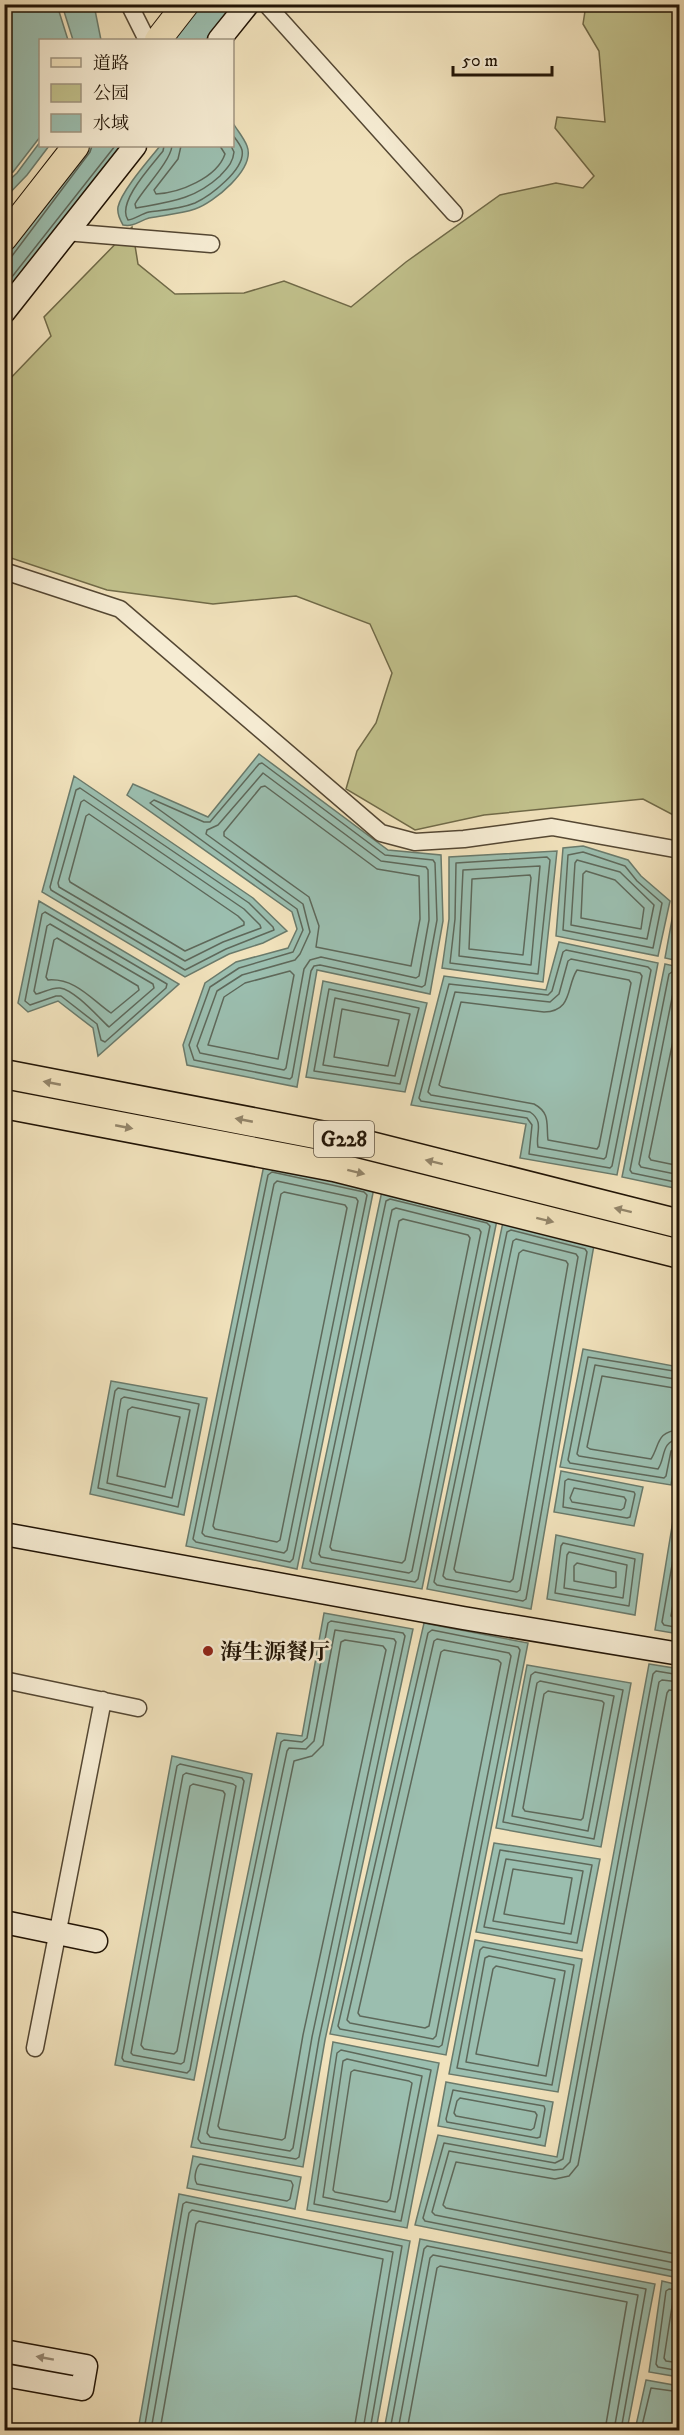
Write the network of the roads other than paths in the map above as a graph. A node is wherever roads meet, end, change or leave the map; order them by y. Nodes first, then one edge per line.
1 (129, 4) edge
2 (186, 4) edge
3 (248, 4) edge
4 (266, 4) edge
5 (152, 39) edge
6 (220, 39) edge
7 (75, 147) edge
8 (134, 147) edge
9 (454, 213) dead end
10 (65, 232) junction
11 (4, 238) edge
12 (211, 244) dead end
13 (4, 312) edge
14 (4, 571) edge
15 (680, 850) edge
16 (4, 1074) edge
17 (4, 1104) edge
18 (680, 1224) edge
19 (680, 1254) edge
20 (4, 1534) edge
21 (680, 1654) edge
22 (4, 1680) edge
23 (103, 1700) junction
24 (138, 1708) dead end
25 (4, 1922) edge
26 (57, 1933) junction
27 (96, 1941) dead end
28 (35, 2048) dead end
29 (4, 2351) edge
30 (4, 2375) edge

1 - 5 street
2 - 5 main road
3 - 6 street
4 - 9 street
7 - 11 main road
8 - 10 street
10 - 12 street
10 - 13 street
14 - 15 street
18 -> 16 highway, G228
17 -> 19 highway, G228
20 - 21 street
22 - 23 street
23 - 24 street
23 - 26 street
25 - 26 street
26 - 27 street
26 - 28 street
30 -> 29 street

